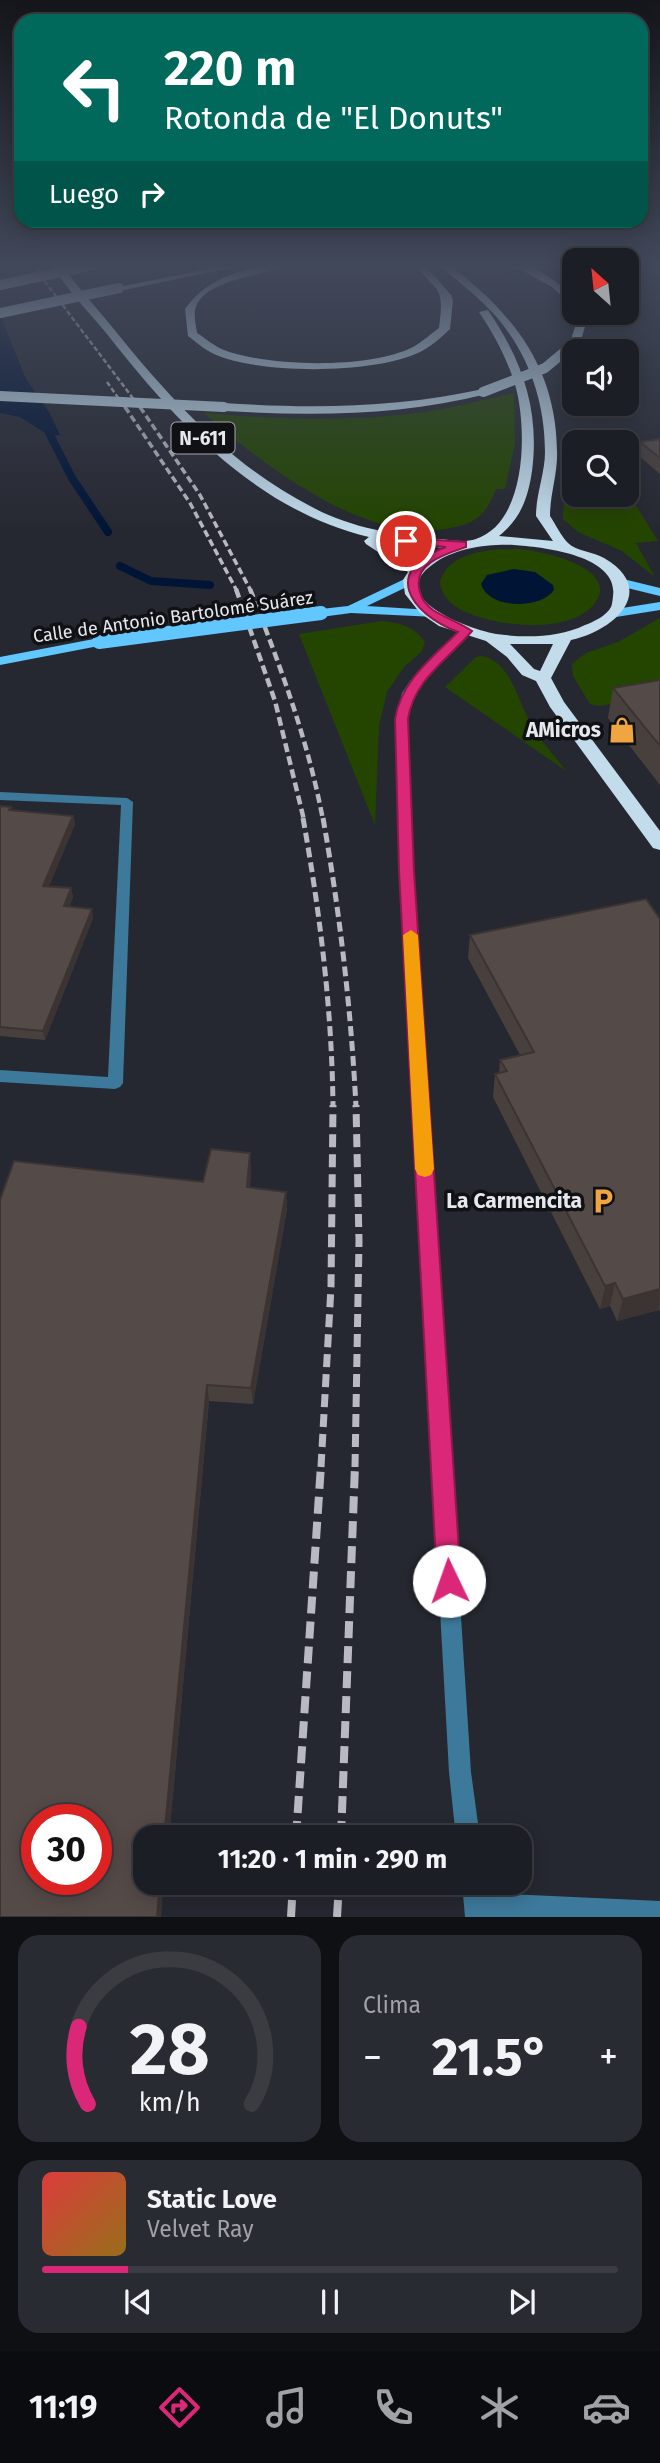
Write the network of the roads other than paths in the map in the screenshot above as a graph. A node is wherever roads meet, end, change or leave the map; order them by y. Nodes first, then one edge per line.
1 (126, 352) edge
2 (219, 352) edge
3 (403, 352) edge
4 (508, 352) edge
5 (528, 352) edge
6 (566, 352) edge
7 (0, 396) edge
8 (348, 527) junction
9 (484, 541) junction
10 (462, 545) junction
11 (564, 547) junction
12 (414, 575) junction
13 (619, 582) junction
14 (660, 592) edge
15 (660, 606) edge
16 (351, 609) junction
17 (616, 612) junction
18 (431, 614) junction
19 (466, 631) junction
20 (491, 637) junction
21 (565, 637) junction
22 (0, 661) edge
23 (542, 678) junction
24 (0, 796) edge
25 (660, 844) edge
26 (0, 1076) edge
27 (466, 1825) edge
28 (476, 1902) edge
29 (660, 1913) edge

1 - 8 highway, N-611
2 - 3 highway
4 - 9 highway
5 - 11 highway
6 - 7 highway, bridge
8 - 10 highway, N-611
8 - 12 highway, N-611
9 - 10 highway, N-611
9 - 11 highway, N-611
10 - 12 highway, N-611
11 - 13 highway, N-611
12 - 16 main road, Calle de Antonio Bartolomé Suárez
12 - 18 highway
13 - 14 main road
13 - 17 highway
15 - 17 main road
16 - 18 main road, Calle de Antonio Bartolomé Suárez
16 - 22 main road, Calle de Antonio Bartolomé Suárez, bridge
17 - 21 highway
18 - 19 highway
19 - 20 highway
19 - 27 street
20 - 21 highway
20 - 23 highway
21 - 23 highway
23 - 25 highway
24 - 26 street
28 - 29 street

